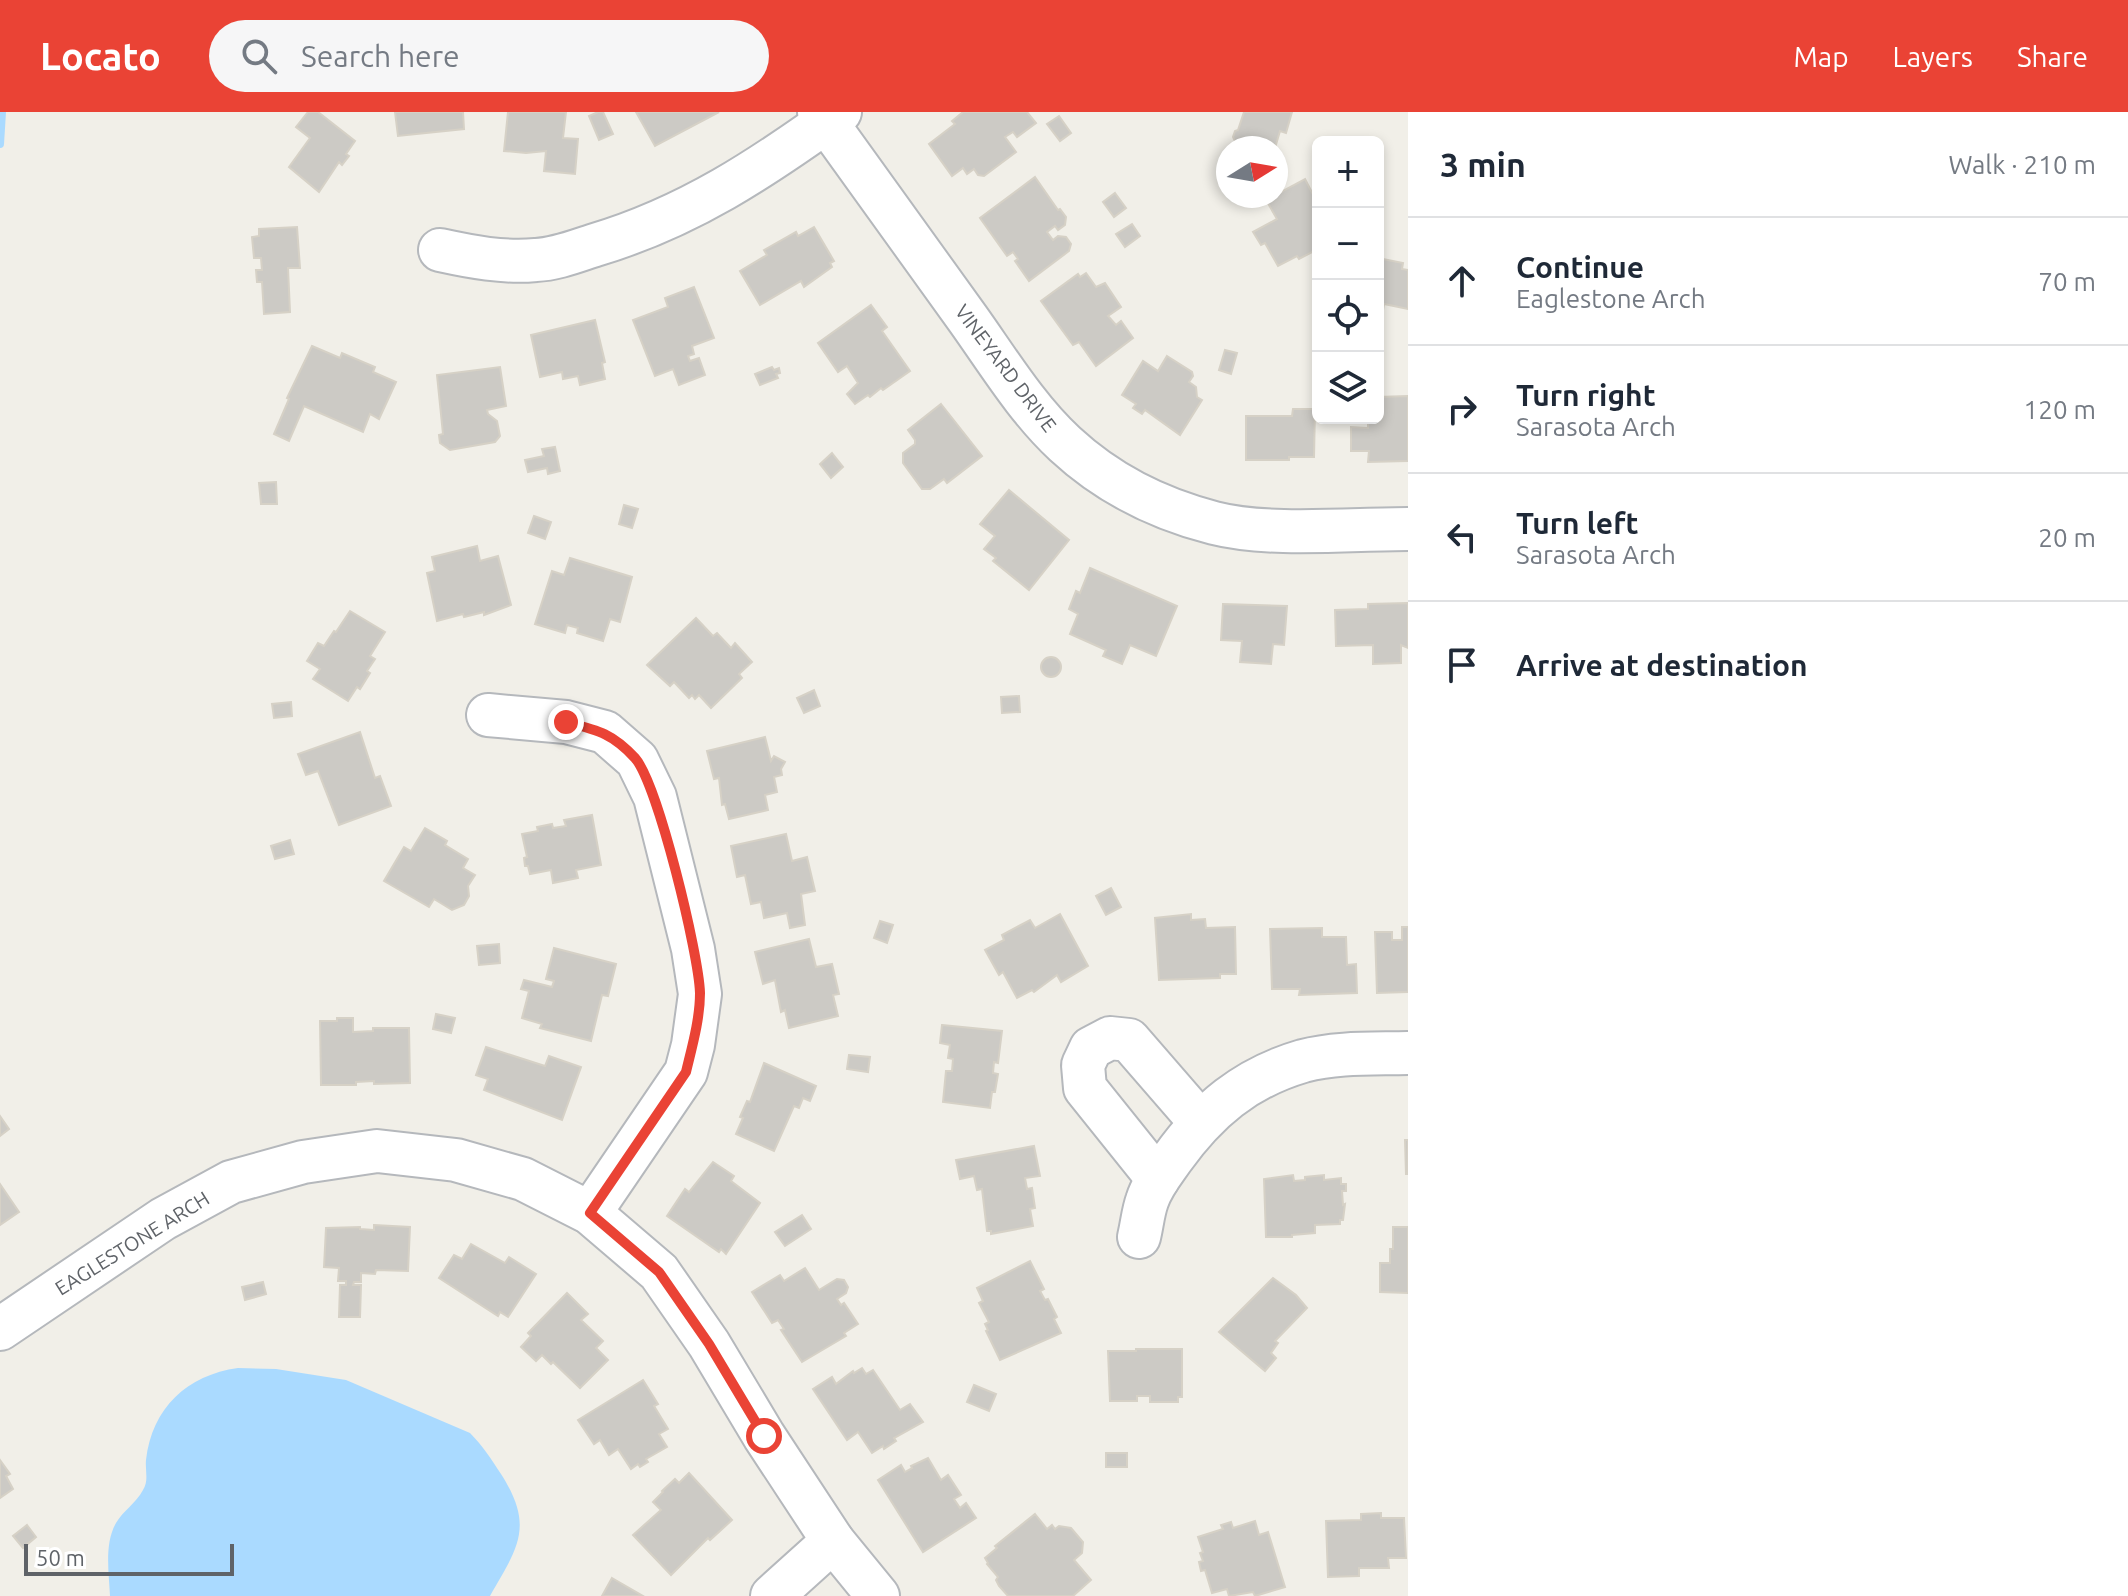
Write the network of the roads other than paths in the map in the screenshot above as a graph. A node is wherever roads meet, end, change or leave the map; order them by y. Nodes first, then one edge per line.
1 (828, 115) edge
2 (440, 250) dead end
3 (1408, 529) edge
4 (488, 715) dead end
5 (1408, 1053) edge
6 (1201, 1123) junction
7 (1158, 1179) junction
8 (590, 1213) junction
9 (1139, 1237) dead end
10 (0, 1329) edge
11 (833, 1541) junction
12 (772, 1596) edge
13 (878, 1596) edge

1 - 2 street
1 - 3 street, VINEYARD DRIVE
4 - 8 street
5 - 6 street
6 - 7 street
6 - 7 street
7 - 9 street
8 - 10 street, EAGLESTONE ARCH
8 - 11 street, EAGLESTONE ARCH
11 - 12 street
11 - 13 street, EAGLESTONE ARCH

